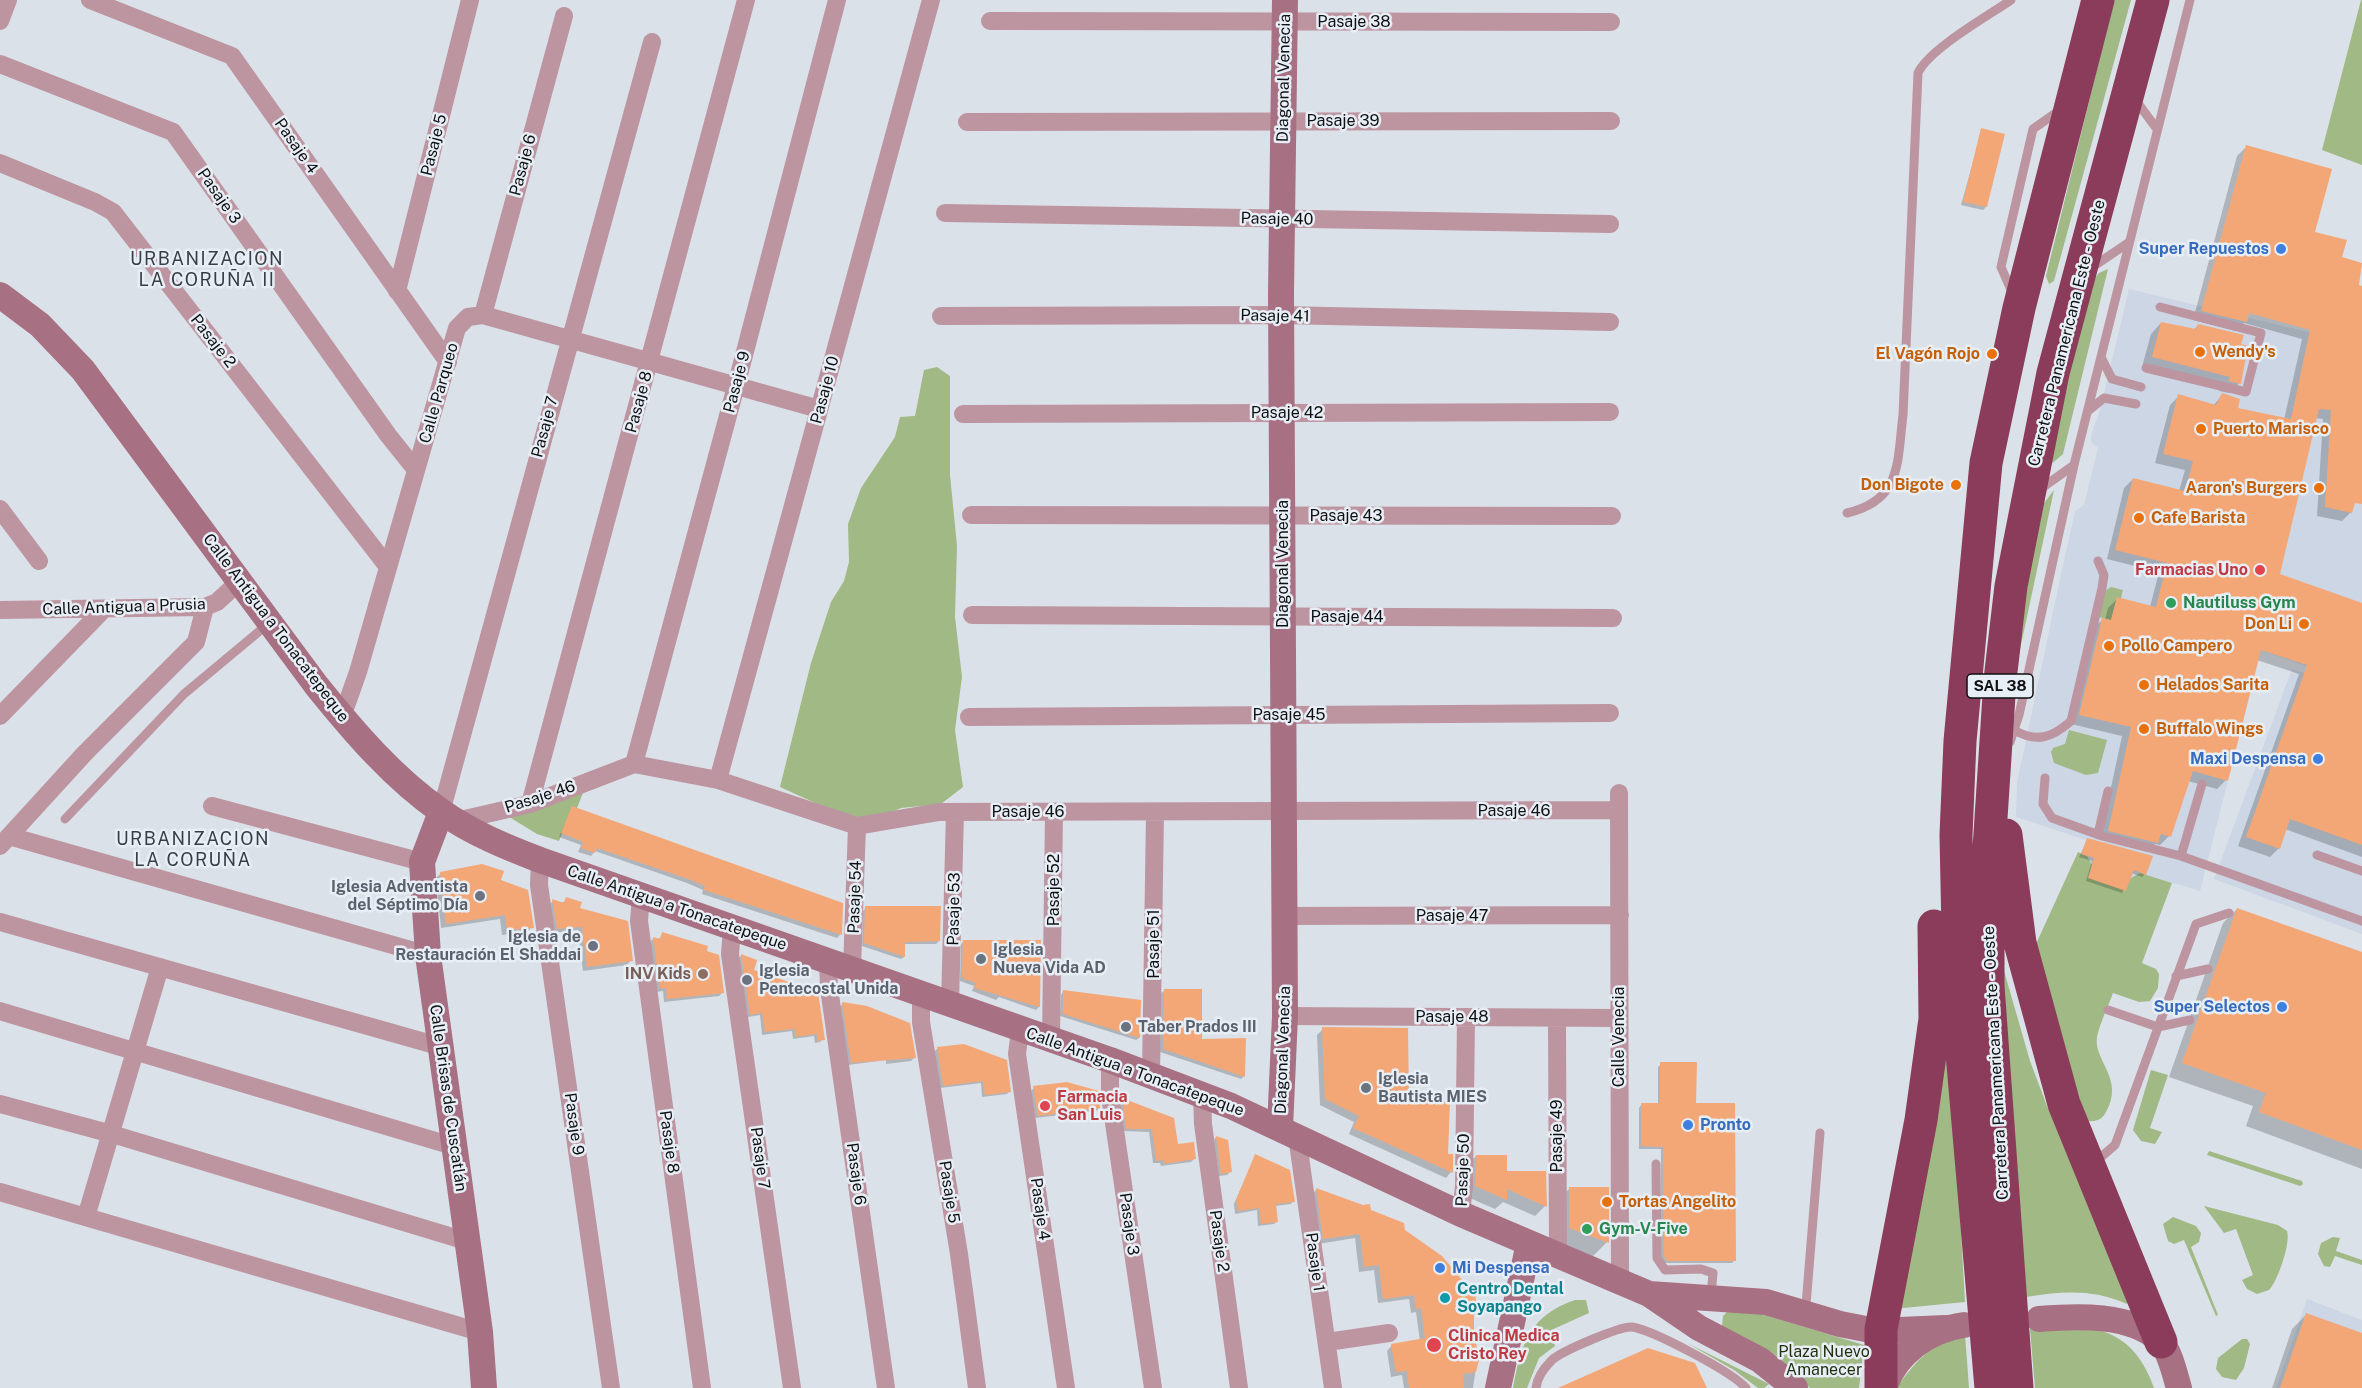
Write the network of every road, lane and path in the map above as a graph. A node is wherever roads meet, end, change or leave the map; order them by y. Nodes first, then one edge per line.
1 (8, 0) edge
2 (90, 0) edge
3 (470, 0) edge
4 (746, 0) edge
5 (837, 0) edge
6 (931, 0) edge
7 (2011, 0) edge
8 (2098, 0) edge
9 (2144, 0) edge
10 (2153, 0) edge
11 (2190, 0) edge
12 (1285, 11) edge
13 (564, 16) dead end
14 (0, 21) edge
15 (990, 21) dead end
16 (1611, 22) dead end
17 (652, 42) dead end
18 (0, 64) edge
19 (2129, 92) junction
20 (1284, 121) junction
21 (1611, 121) dead end
22 (968, 122) dead end
23 (2157, 129) junction
24 (0, 163) edge
25 (945, 213) dead end
26 (1282, 219) junction
27 (1610, 224) dead end
28 (2128, 243) junction
29 (2079, 276) junction
30 (397, 291) junction
31 (0, 295) edge
32 (2160, 307) dead end
33 (483, 315) junction
34 (1281, 315) junction
35 (941, 316) dead end
36 (1610, 322) dead end
37 (568, 341) junction
38 (2100, 355) junction
39 (448, 362) junction
40 (650, 362) junction
41 (2146, 368) dead end
42 (736, 386) junction
43 (2140, 387) dead end
44 (2136, 404) dead end
45 (819, 409) junction
46 (1610, 412) dead end
47 (1282, 413) junction
48 (2086, 413) junction
49 (963, 414) dead end
50 (1986, 463) junction
51 (2073, 465) junction
52 (416, 470) junction
53 (2027, 498) junction
54 (0, 509) edge
55 (1847, 513) dead end
56 (971, 515) dead end
57 (1282, 515) junction
58 (1612, 516) dead end
59 (39, 561) dead end
60 (2098, 561) dead end
61 (388, 567) junction
62 (240, 581) junction
63 (205, 607) junction
64 (104, 609) junction
65 (0, 610) edge
66 (972, 615) dead end
67 (1283, 617) junction
68 (1613, 618) dead end
69 (270, 622) junction
70 (2001, 680) junction
71 (1610, 713) dead end
72 (1284, 715) junction
73 (0, 716) edge
74 (342, 717) junction
75 (969, 717) dead end
76 (2014, 730) junction
77 (634, 764) junction
78 (2001, 766) junction
79 (2045, 778) dead end
80 (718, 780) junction
81 (2202, 784) dead end
82 (2108, 791) dead end
83 (1619, 802) joint
84 (530, 804) junction
85 (212, 806) dead end
86 (955, 812) junction
87 (1054, 812) junction
88 (1284, 812) junction
89 (1155, 813) junction
90 (449, 816) junction
91 (64, 819) dead end
92 (857, 826) junction
93 (2098, 834) junction
94 (4, 841) edge
95 (2317, 855) dead end
96 (2181, 856) junction
97 (540, 860) junction
98 (422, 862) junction
99 (2362, 871) edge
100 (641, 896) junction
101 (2229, 914) dead end
102 (1620, 915) junction
103 (1284, 916) junction
104 (2362, 921) edge
105 (0, 922) edge
106 (732, 928) junction
107 (428, 955) junction
108 (828, 961) junction
109 (160, 967) junction
110 (852, 969) junction
111 (2208, 969) dead end
112 (2176, 976) junction
113 (921, 995) junction
114 (950, 1005) junction
115 (2108, 1010) dead end
116 (0, 1011) edge
117 (1285, 1016) junction
118 (1466, 1017) junction
119 (1557, 1018) junction
120 (1619, 1018) junction
121 (2190, 1020) dead end
122 (2158, 1027) junction
123 (1020, 1030) junction
124 (1051, 1040) junction
125 (442, 1047) junction
126 (138, 1050) junction
127 (1110, 1060) junction
128 (1151, 1075) junction
129 (1202, 1094) junction
130 (0, 1104) edge
131 (1289, 1132) junction
132 (1820, 1133) dead end
133 (112, 1134) junction
134 (456, 1147) junction
135 (1656, 1164) dead end
136 (2089, 1166) junction
137 (0, 1192) edge
138 (1461, 1214) junction
139 (86, 1217) junction
140 (466, 1240) junction
141 (1529, 1243) junction
142 (1558, 1254) junction
143 (1620, 1281) junction
144 (1649, 1294) junction
145 (1710, 1296) junction
146 (1802, 1312) junction
147 (2039, 1319) dead end
148 (1881, 1330) junction
149 (480, 1332) junction
150 (1389, 1333) dead end
151 (1327, 1342) junction
152 (2161, 1342) junction
153 (484, 1388) edge
154 (611, 1388) edge
155 (702, 1388) edge
156 (792, 1388) edge
157 (886, 1388) edge
158 (977, 1388) edge
159 (1066, 1388) edge
160 (1153, 1388) edge
161 (1239, 1388) edge
162 (1333, 1388) edge
163 (1498, 1388) edge
164 (1536, 1388) edge
165 (1746, 1388) edge
166 (1795, 1388) edge
167 (1882, 1388) edge
168 (1991, 1388) edge
169 (2018, 1388) edge
170 (2179, 1388) edge

1 - 14 street
2 - 30 street, Pasaje 4
3 - 30 street, Pasaje 5
4 - 40 street, Pasaje 8
5 - 42 street, Pasaje 9
6 - 45 street, Pasaje 10
7 - 55 lane
8 - 50 highway, Carretera Panamericana Este - Oeste / SAL 38
9 - 19 highway
10 - 19 highway, Carretera Panamericana Este - Oeste / SAL 38
11 - 23 lane
12 - 15 street, Pasaje 38
12 - 16 street, Pasaje 38
12 - 20 main road, Diagonal Venecia
13 - 33 street, Pasaje 6
17 - 37 street, Pasaje 7
18 - 52 street, Pasaje 3
19 - 23 lane
19 - 29 highway, Carretera Panamericana Este - Oeste / SAL 38
20 - 21 street, Pasaje 39
20 - 22 street, Pasaje 39
20 - 26 main road, Diagonal Venecia
23 - 28 lane
24 - 61 street, Pasaje 2
25 - 26 street, Pasaje 40
26 - 27 street, Pasaje 40
26 - 34 main road, Diagonal Venecia
28 - 29 lane
28 - 38 lane
29 - 53 highway, Carretera Panamericana Este - Oeste / SAL 38
30 - 39 street, Pasaje 4
31 - 62 main road, Calle Antigua a Tonacatepeque
32 - 41 lane
33 - 37 street
33 - 39 street, Calle Parqueo
34 - 35 street, Pasaje 41
34 - 36 street, Pasaje 41
34 - 47 main road, Diagonal Venecia
37 - 40 street
37 - 90 street, Pasaje 7
38 - 43 lane
38 - 48 lane
39 - 52 street, Calle Parqueo
40 - 42 street
40 - 84 street, Pasaje 8
42 - 45 street
42 - 77 street, Pasaje 9
44 - 48 lane
45 - 80 street, Pasaje 10
46 - 47 street, Pasaje 42
47 - 49 street, Pasaje 42
47 - 57 main road, Diagonal Venecia
48 - 51 lane
50 - 148 highway
50 - 168 highway, Carretera Panamericana Este - Oeste / SAL 38
51 - 53 lane
51 - 76 lane
52 - 61 street, Calle Parqueo
53 - 70 highway, Carretera Panamericana Este - Oeste / SAL 38
54 - 59 street
56 - 57 street, Pasaje 43
57 - 58 street, Pasaje 43
57 - 67 main road, Diagonal Venecia
60 - 76 lane
61 - 74 street, Calle Parqueo
62 - 63 street, Calle Antigua a Prusia
62 - 69 main road, Calle Antigua a Tonacatepeque
63 - 64 street, Calle Antigua a Prusia
63 - 94 street
64 - 65 street, Calle Antigua a Prusia
64 - 73 street
66 - 67 street, Pasaje 44
67 - 68 street, Pasaje 44
67 - 72 main road, Diagonal Venecia
69 - 74 main road, Calle Antigua a Tonacatepeque
69 - 91 lane
70 - 78 highway
70 - 169 highway, Carretera Panamericana Este - Oeste / SAL 38
71 - 72 street, Pasaje 45
72 - 75 street, Pasaje 45
72 - 88 main road, Diagonal Venecia
74 - 90 main road, Calle Antigua a Tonacatepeque
76 - 78 lane
77 - 80 street, Pasaje 46
77 - 84 street, Pasaje 46
78 - 136 highway
79 - 93 lane
80 - 92 street, Pasaje 46
81 - 96 lane
82 - 93 lane
83 - 88 street, Pasaje 46
83 - 102 street, Calle Venecia
84 - 90 street, Pasaje 46
85 - 98 street
86 - 87 street, Pasaje 46
86 - 92 street, Pasaje 46
86 - 114 street, Pasaje 53
87 - 89 street, Pasaje 46
87 - 124 street, Pasaje 52
88 - 89 street, Pasaje 46
88 - 103 main road, Diagonal Venecia
89 - 128 street, Pasaje 51
90 - 97 main road, Calle Antigua a Tonacatepeque
90 - 98 main road, Calle Brisas de Cuscatlán
92 - 110 street, Pasaje 54
93 - 96 lane
94 - 107 street
95 - 99 lane
96 - 104 lane
97 - 100 main road, Calle Antigua a Tonacatepeque
97 - 154 street, Pasaje 9
98 - 107 main road, Calle Brisas de Cuscatlán
100 - 106 main road, Calle Antigua a Tonacatepeque
100 - 155 street, Pasaje 8
101 - 112 lane
102 - 103 street, Pasaje 47
102 - 120 street, Calle Venecia
103 - 117 main road, Diagonal Venecia
105 - 109 street
106 - 108 main road, Calle Antigua a Tonacatepeque
106 - 156 street, Pasaje 7
107 - 125 main road, Calle Brisas de Cuscatlán
108 - 110 main road, Calle Antigua a Tonacatepeque
108 - 157 street, Pasaje 6
109 - 125 street
109 - 126 street
110 - 113 main road, Calle Antigua a Tonacatepeque
111 - 112 lane
112 - 122 lane
113 - 114 main road, Calle Antigua a Tonacatepeque
113 - 158 street, Pasaje 5
114 - 123 main road, Calle Antigua a Tonacatepeque
115 - 122 lane
116 - 126 street
117 - 118 street, Pasaje 48
117 - 131 main road, Diagonal Venecia
118 - 119 street, Pasaje 48
118 - 138 street, Pasaje 50
119 - 120 street, Pasaje 48
119 - 142 street, Pasaje 49
120 - 143 street, Calle Venecia
121 - 122 lane
122 - 136 lane
123 - 124 main road, Calle Antigua a Tonacatepeque
123 - 159 street, Pasaje 4
124 - 127 main road, Calle Antigua a Tonacatepeque
125 - 134 main road, Calle Brisas de Cuscatlán
126 - 133 street
126 - 134 street
127 - 128 main road, Calle Antigua a Tonacatepeque
127 - 160 street, Pasaje 3
128 - 129 main road, Calle Antigua a Tonacatepeque
129 - 131 main road, Calle Antigua a Tonacatepeque
129 - 161 street, Pasaje 2
130 - 133 street
131 - 138 main road, Calle Antigua a Tonacatepeque
131 - 151 street, Pasaje 1
132 - 146 lane
133 - 139 street
133 - 140 street
134 - 140 main road, Calle Brisas de Cuscatlán
135 - 145 lane
136 - 152 highway
137 - 139 street
138 - 141 main road, Calle Antigua a Tonacatepeque
139 - 149 street
140 - 149 main road, Calle Brisas de Cuscatlán
141 - 142 main road, Calle Antigua a Tonacatepeque
141 - 163 main road
142 - 143 main road, Calle Antigua a Tonacatepeque
143 - 144 main road, Calle Antigua a Tonacatepeque
144 - 145 main road, Calle Antigua a Tonacatepeque
144 - 166 main road, Calle Antigua a Tonacatepeque
145 - 146 main road, Calle Antigua a Tonacatepeque
146 - 148 main road, Calle Antigua a Tonacatepeque
147 - 152 main road
148 - 167 highway
148 - 167 main road, Calle Antigua a Tonacatepeque
149 - 153 main road, Calle Brisas de Cuscatlán
150 - 151 street
151 - 162 street, Pasaje 1
152 - 170 main road
164 - 165 lane

